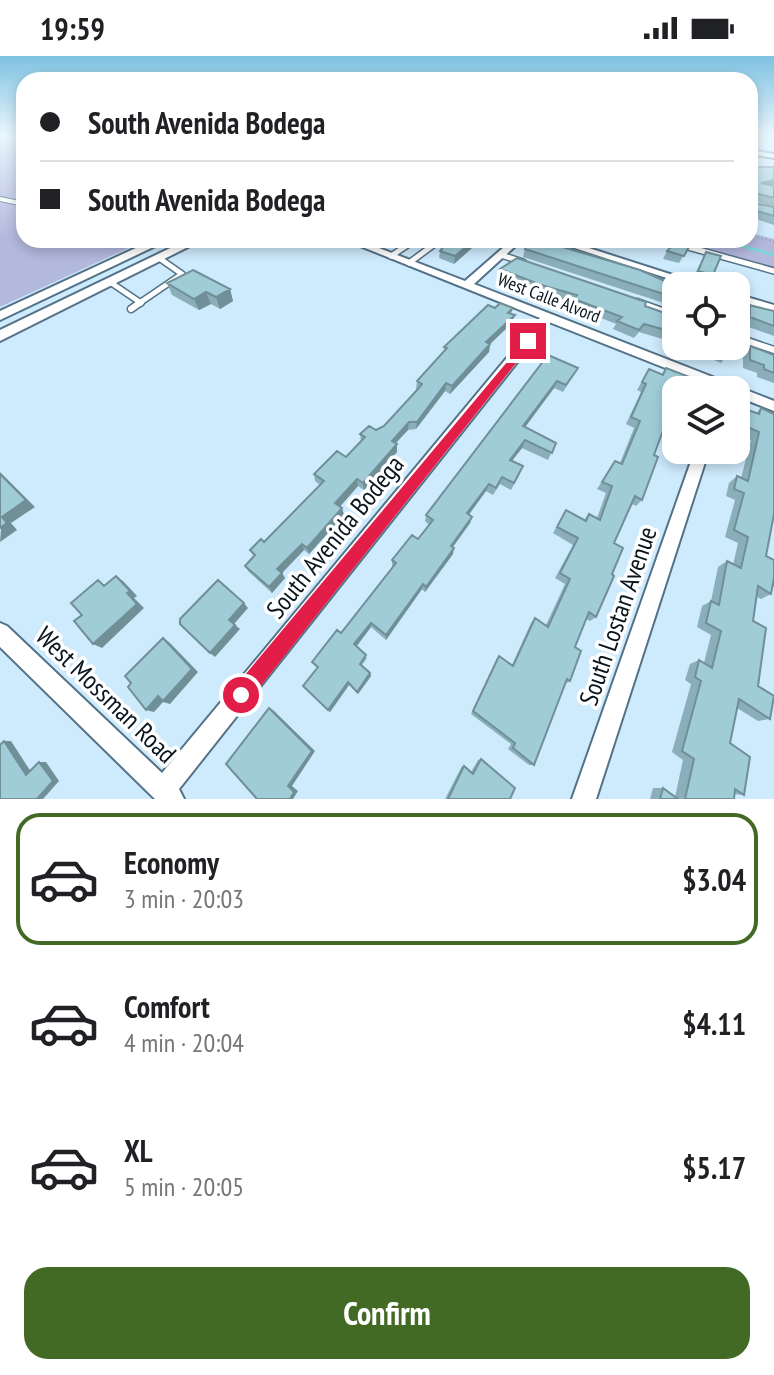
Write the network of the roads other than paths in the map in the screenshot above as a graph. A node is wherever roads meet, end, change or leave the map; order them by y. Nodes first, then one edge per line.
1 (145, 248) edge
2 (180, 248) edge
3 (370, 248) edge
4 (403, 248) edge
5 (429, 248) edge
6 (508, 248) edge
7 (581, 248) edge
8 (692, 248) edge
9 (501, 255) junction
10 (391, 256) junction
11 (159, 258) junction
12 (409, 263) junction
13 (530, 265) edge
14 (774, 271) edge
15 (662, 273) edge
16 (110, 282) junction
17 (467, 285) junction
18 (632, 301) edge
19 (750, 301) edge
20 (141, 303) junction
21 (131, 309) dead end
22 (774, 309) edge
23 (662, 311) edge
24 (0, 316) edge
25 (547, 317) junction
26 (0, 336) edge
27 (750, 342) edge
28 (774, 350) edge
29 (696, 376) edge
30 (750, 397) edge
31 (774, 406) edge
32 (697, 464) edge
33 (0, 633) edge
34 (168, 794) edge
35 (584, 799) edge

1 - 24 main road
2 - 11 main road
3 - 10 street, West Calle Alvord
4 - 10 lane
5 - 12 lane
6 - 9 street
7 - 15 street
8 - 14 lane
9 - 13 lane
9 - 17 street
10 - 12 street, West Calle Alvord
11 - 16 main road
11 - 20 lane
12 - 17 street, West Calle Alvord
16 - 20 lane
16 - 26 main road
17 - 25 street, West Calle Alvord
18 - 23 lane
19 - 22 street
20 - 21 lane
25 - 29 street, West Calle Alvord
25 - 34 street, South Avenida Bodega
27 - 28 lane
30 - 31 street, West Calle Alvord
32 - 35 street, South Lostan Avenue
33 - 34 street, West Mossman Road

